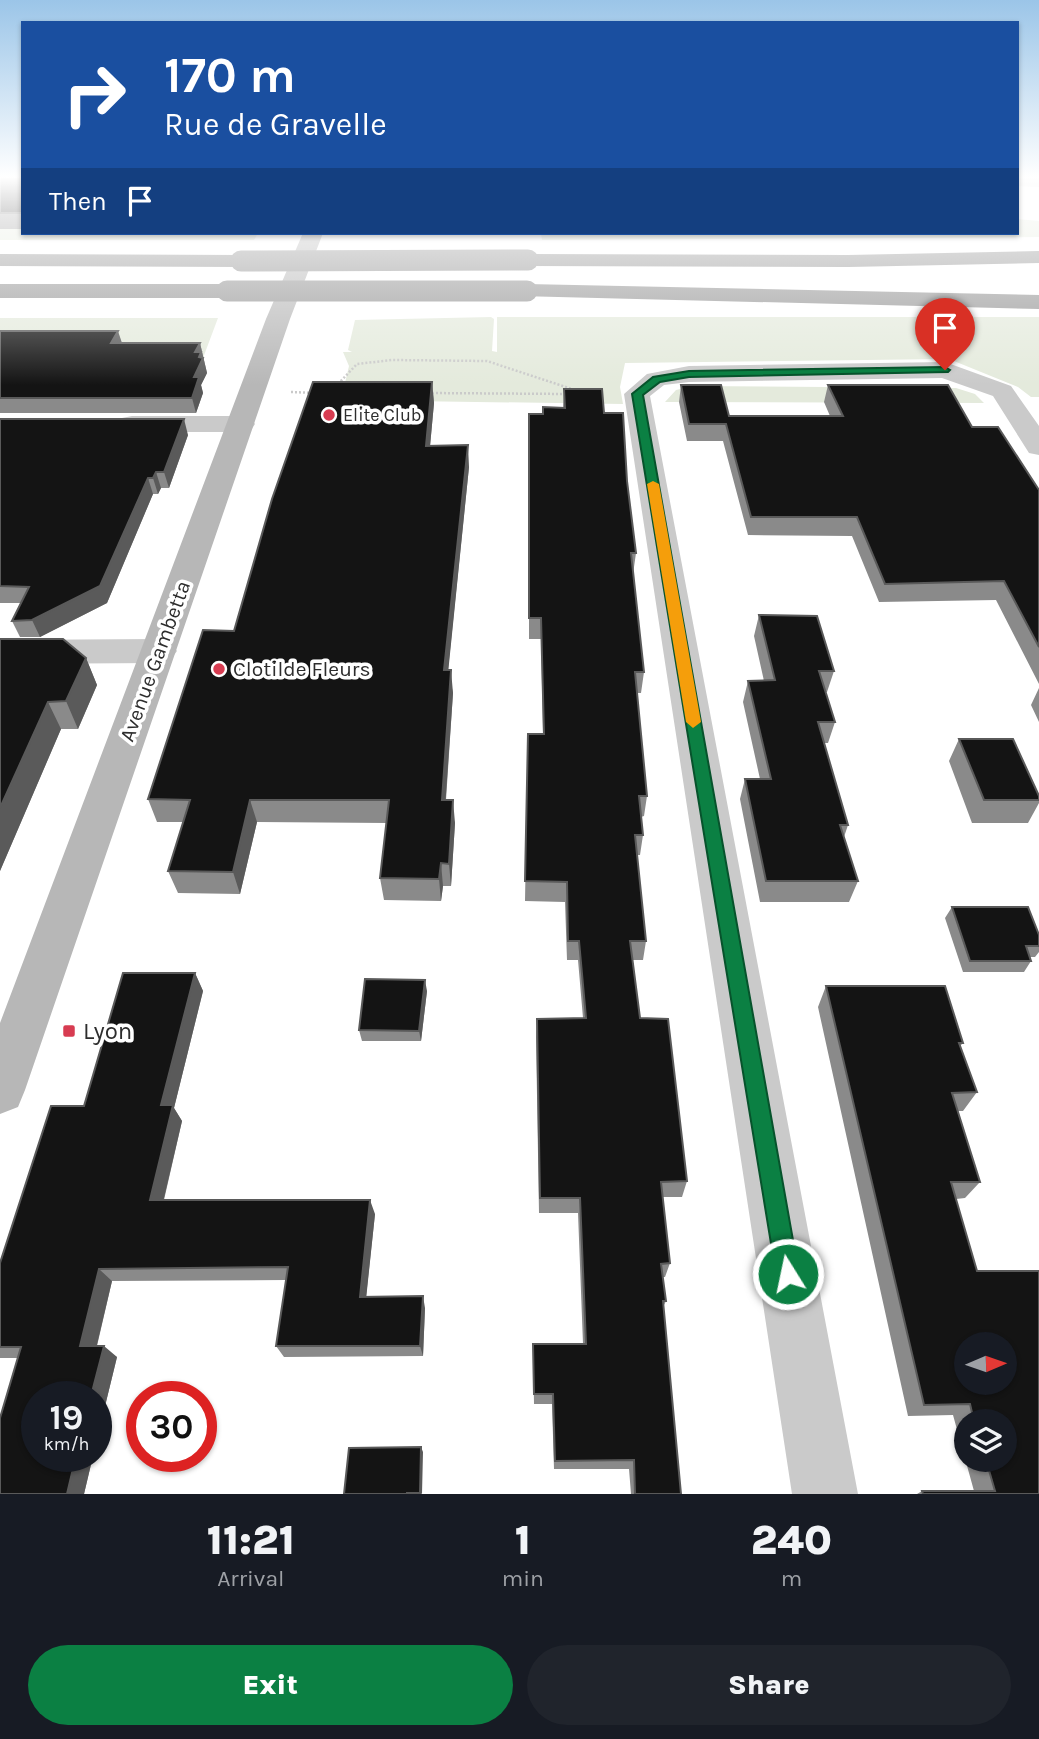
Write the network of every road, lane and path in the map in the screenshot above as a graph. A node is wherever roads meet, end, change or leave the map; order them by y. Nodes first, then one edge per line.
1 (308, 246) edge
2 (1039, 257) edge
3 (0, 260) edge
4 (1039, 285) edge
5 (0, 291) edge
6 (692, 293) junction
7 (1039, 302) edge
8 (317, 393) edge
9 (330, 393) edge
10 (426, 393) edge
11 (586, 394) junction
12 (637, 394) junction
13 (246, 408) junction
14 (105, 424) edge
15 (1039, 447) edge
16 (159, 651) junction
17 (0, 652) edge
18 (2, 1081) edge
19 (825, 1494) edge

1 - 13 street, Avenue Gambetta
2 - 3 highway, bridge
4 - 6 highway
5 - 6 highway, bridge
6 - 7 highway
8 - 13 path
9 - 11 path
10 - 11 path
11 - 12 path
12 - 15 street
12 - 19 street
13 - 14 street
13 - 16 street, Avenue Gambetta
16 - 17 street
16 - 18 street, Avenue Gambetta

